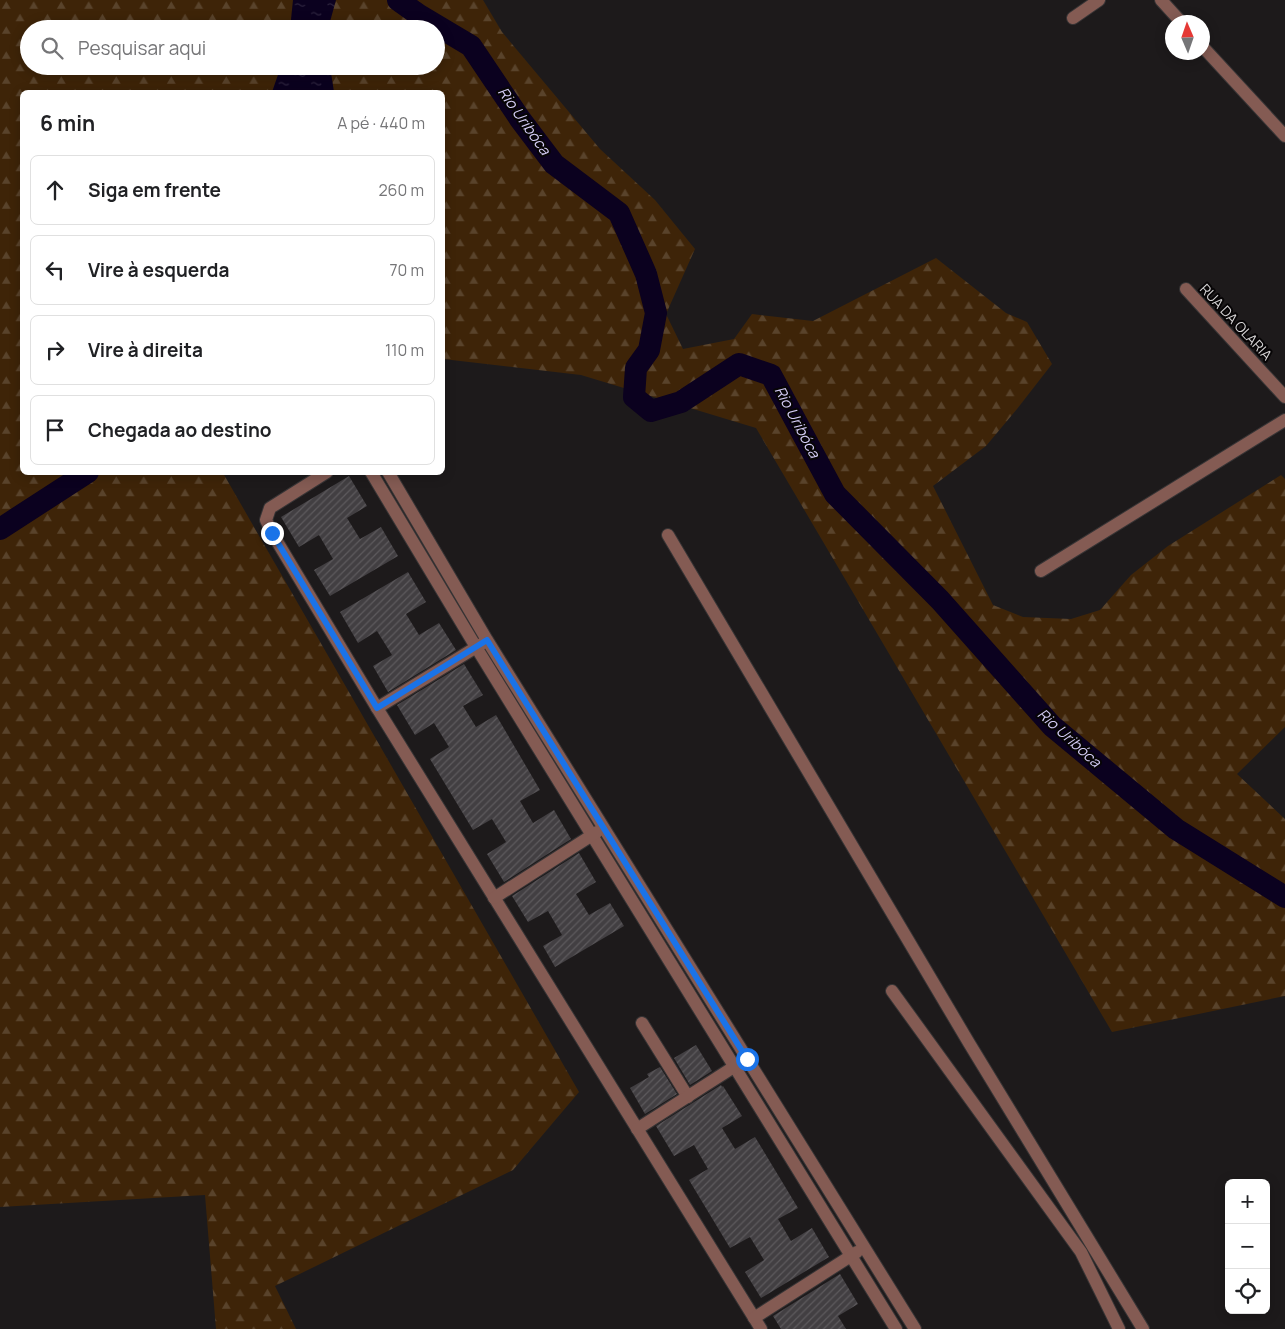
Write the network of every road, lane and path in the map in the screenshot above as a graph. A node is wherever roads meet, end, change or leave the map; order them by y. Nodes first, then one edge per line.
1 (1099, 0) edge
2 (1165, 1) edge
3 (1176, 15) edge
4 (1073, 18) dead end
5 (1210, 55) edge
6 (1285, 136) edge
7 (1186, 289) dead end
8 (1285, 397) edge
9 (1285, 420) edge
10 (322, 475) edge
11 (373, 475) edge
12 (390, 475) edge
13 (668, 535) dead end
14 (1041, 570) dead end
15 (481, 643) junction
16 (377, 708) junction
17 (603, 828) junction
18 (592, 835) junction
19 (494, 898) junction
20 (892, 991) dead end
21 (642, 1023) dead end
22 (747, 1059) junction
23 (734, 1067) junction
24 (688, 1097) junction
25 (637, 1129) junction
26 (863, 1247) junction
27 (851, 1256) junction
28 (757, 1324) edge
29 (896, 1329) edge
30 (915, 1329) edge
31 (1120, 1329) edge
32 (1143, 1329) edge

1 - 4 street
2 - 3 street
5 - 6 street
7 - 8 street, RUA DA OLARIA
9 - 14 street
10 - 16 street
11 - 15 street
12 - 15 street
13 - 32 street
15 - 16 street
15 - 17 street
15 - 18 street
16 - 19 street
17 - 18 street
17 - 22 street
18 - 19 street
18 - 23 street
19 - 25 street
20 - 31 street
21 - 24 street
22 - 23 street
22 - 26 street
23 - 24 street
23 - 27 street
24 - 25 street
25 - 28 street
26 - 27 street
26 - 30 street
27 - 28 street
27 - 29 street

